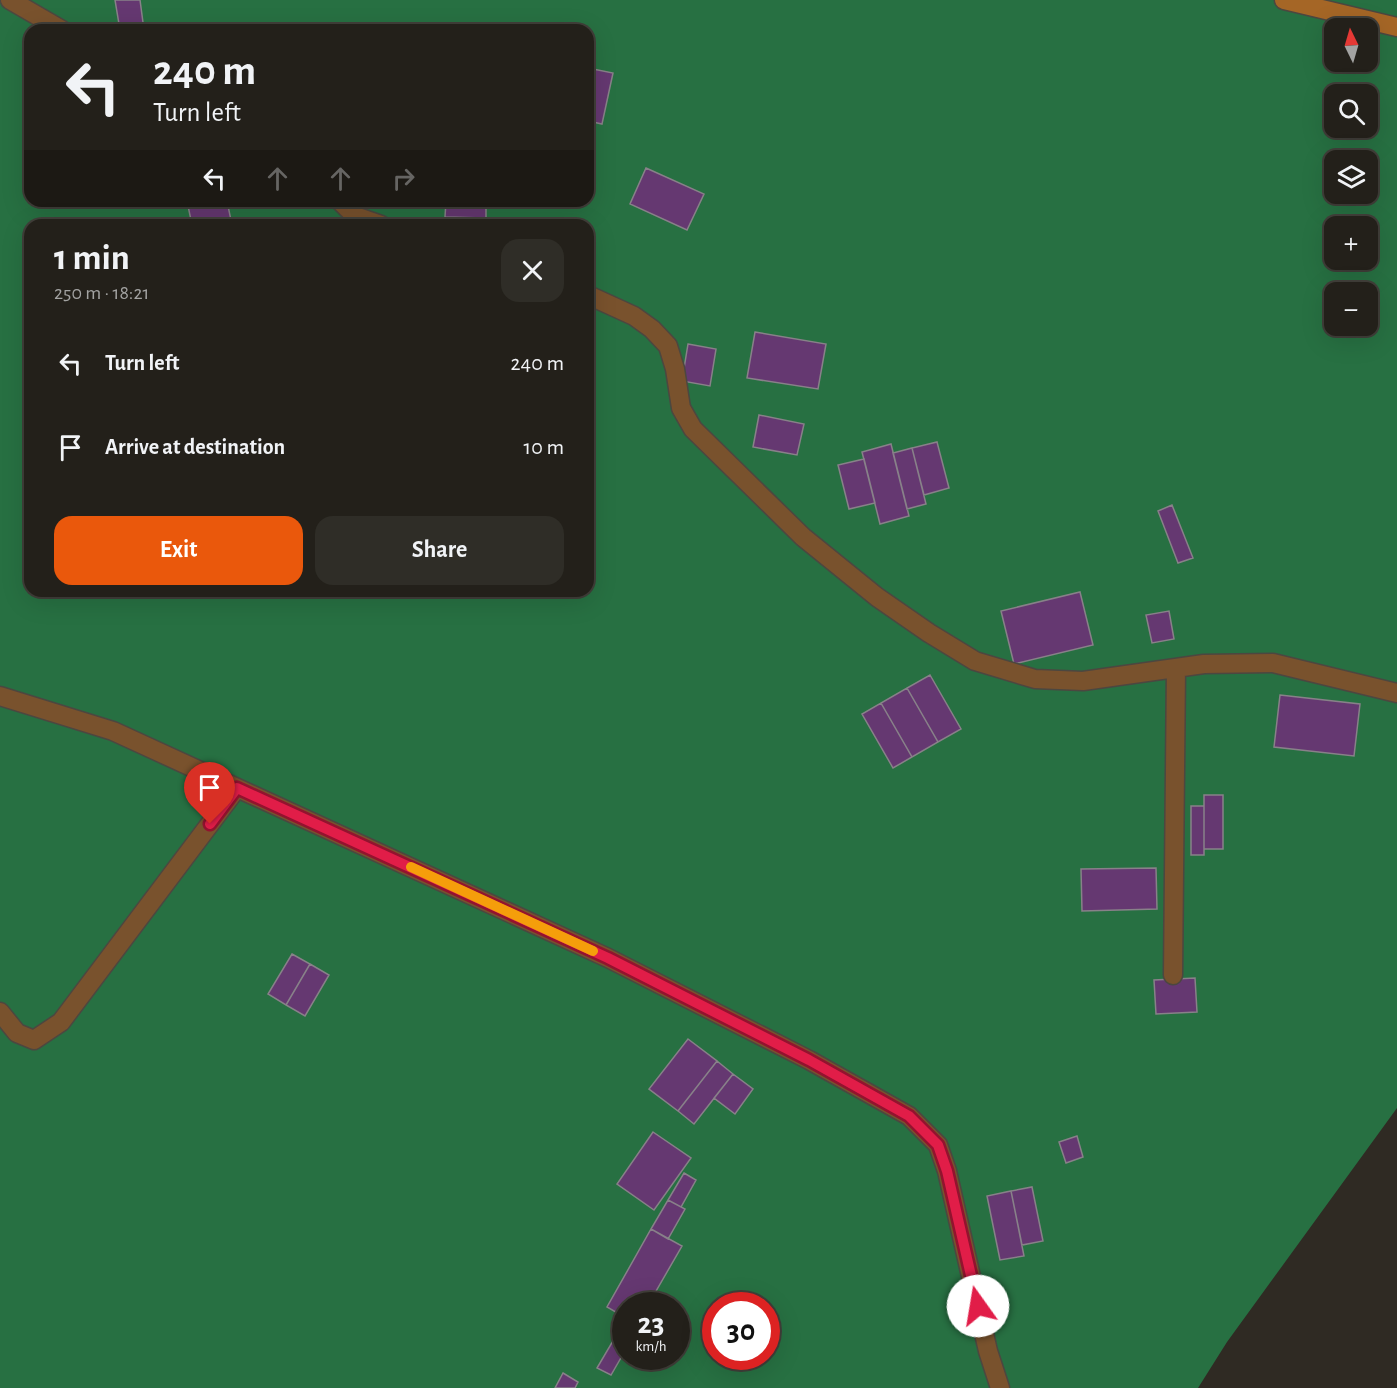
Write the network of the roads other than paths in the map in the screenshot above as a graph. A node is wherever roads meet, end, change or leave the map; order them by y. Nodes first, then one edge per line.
1 (10, 0) edge
2 (1284, 0) edge
3 (52, 24) edge
4 (1397, 27) edge
5 (346, 207) edge
6 (364, 219) edge
7 (594, 298) edge
8 (1176, 668) junction
9 (1397, 693) edge
10 (0, 696) edge
11 (237, 788) junction
12 (1173, 975) dead end
13 (0, 1012) edge
14 (1000, 1388) edge

1 - 3 street
2 - 4 main road
5 - 6 street
7 - 8 street
8 - 9 street
8 - 12 street
10 - 11 street
11 - 13 street
11 - 14 street

